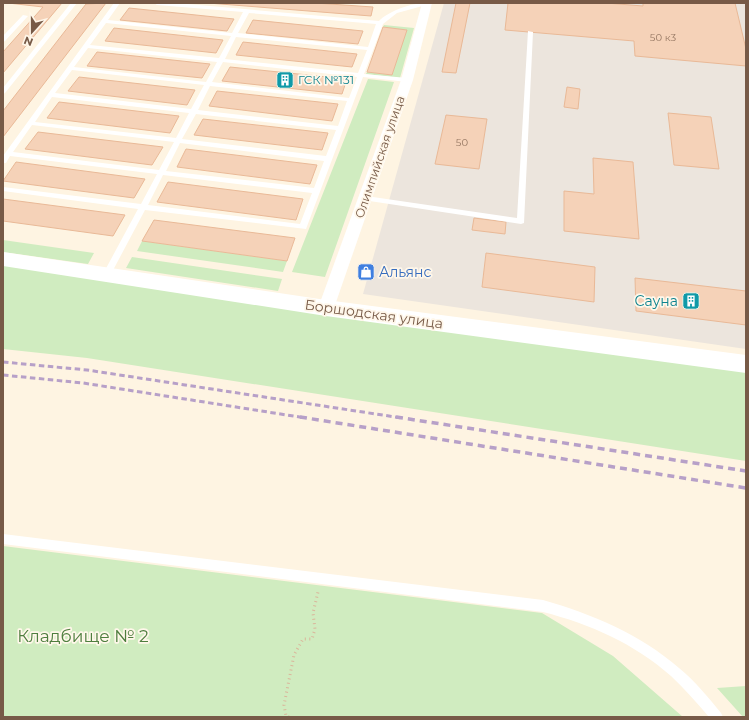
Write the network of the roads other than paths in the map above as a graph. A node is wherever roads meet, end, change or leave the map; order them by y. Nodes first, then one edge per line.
1 (74, 3) edge
2 (117, 3) edge
3 (157, 3) edge
4 (427, 3) edge
5 (247, 11) junction
6 (25, 16) dead end
7 (104, 21) junction
8 (380, 23) junction
9 (530, 32) dead end
10 (235, 35) junction
11 (3, 40) edge
12 (86, 46) junction
13 (370, 49) junction
14 (221, 60) junction
15 (70, 68) junction
16 (361, 75) junction
17 (407, 80) junction
18 (208, 84) junction
19 (3, 92) edge
20 (51, 95) junction
21 (352, 100) junction
22 (194, 111) junction
23 (30, 123) junction
24 (341, 128) junction
25 (178, 141) junction
26 (8, 154) junction
27 (329, 159) junction
28 (3, 161) edge
29 (162, 172) junction
30 (3, 189) edge
31 (317, 191) junction
32 (366, 198) junction
33 (143, 207) junction
34 (3, 259) edge
35 (107, 274) junction
36 (326, 308) junction
37 (746, 364) edge
38 (3, 539) edge
39 (717, 717) edge

1 - 19 lane
2 - 7 lane
3 - 5 lane
4 - 8 lane
4 - 17 street, Олимпийская улица
5 - 8 lane
5 - 10 lane
6 - 11 lane
7 - 10 lane
7 - 12 lane
8 - 13 lane
9 - 32 lane
10 - 13 lane
10 - 14 lane
12 - 14 lane
12 - 15 lane
13 - 16 lane
14 - 16 lane
14 - 18 lane
15 - 18 lane
15 - 20 lane
16 - 17 lane
16 - 21 lane
17 - 32 street, Олимпийская улица
18 - 21 lane
18 - 22 lane
20 - 22 lane
20 - 23 lane
21 - 24 lane
22 - 24 lane
22 - 25 lane
23 - 25 lane
23 - 26 lane
24 - 27 lane
25 - 27 lane
25 - 29 lane
26 - 28 lane
26 - 29 lane
27 - 31 lane
29 - 31 lane
29 - 33 lane
30 - 33 lane
31 - 33 lane
32 - 36 street, Олимпийская улица
33 - 35 lane
34 - 35 street, Боршодская улица
35 - 36 street, Боршодская улица
36 - 37 street, Боршодская улица
38 - 39 lane

